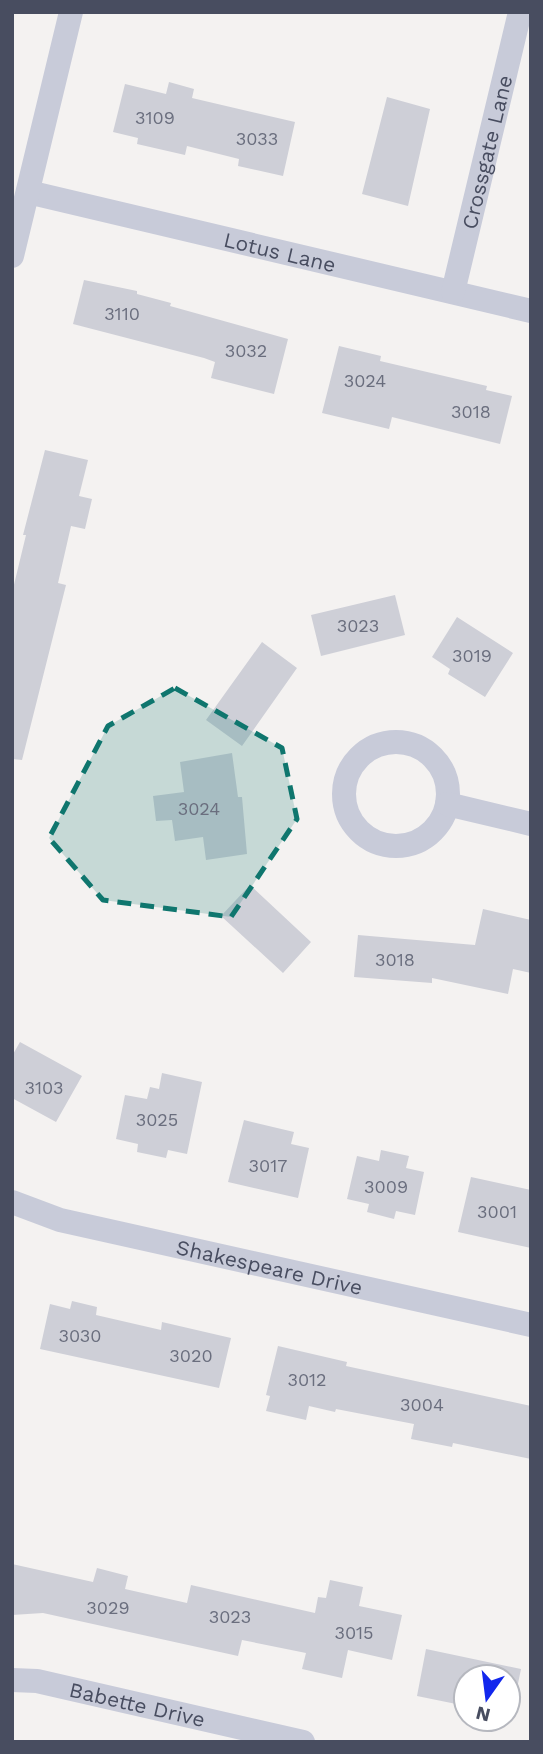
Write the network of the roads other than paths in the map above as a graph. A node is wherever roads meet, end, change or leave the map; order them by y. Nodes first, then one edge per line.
1 (71, 12) edge
2 (520, 12) edge
3 (28, 192) junction
4 (12, 256) edge
5 (453, 292) junction
6 (531, 311) edge
7 (447, 804) junction
8 (531, 824) edge
9 (12, 1202) edge
10 (531, 1325) edge
11 (12, 1680) edge
12 (303, 1742) edge

1 - 3 street
2 - 5 street, Crossgate Lane
3 - 4 street
3 - 5 street, Lotus Lane
5 - 6 street, Lotus Lane
7 - 7 street
7 - 8 street
9 - 10 street, Shakespeare Drive
11 - 12 street, Babette Drive

